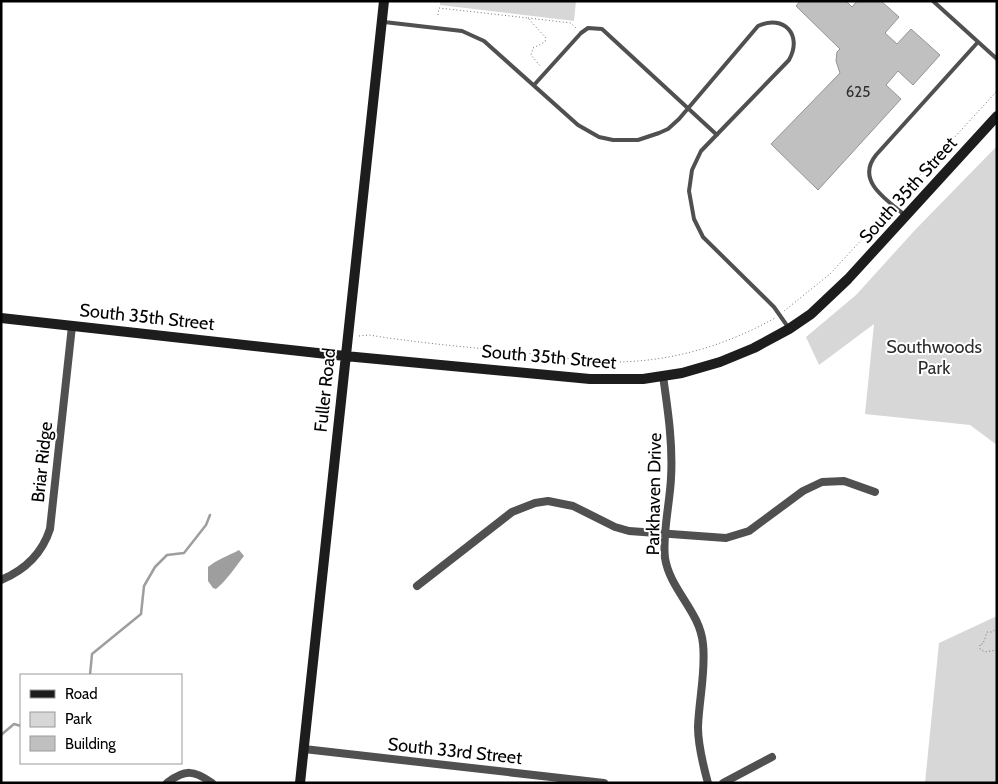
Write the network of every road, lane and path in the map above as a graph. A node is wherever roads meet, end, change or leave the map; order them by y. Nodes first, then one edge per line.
1 (384, 1) edge
2 (933, 1) edge
3 (438, 15) dead end
4 (528, 18) junction
5 (381, 22) junction
6 (576, 29) dead end
7 (978, 42) junction
8 (997, 59) edge
9 (541, 68) dead end
10 (534, 85) junction
11 (997, 91) edge
12 (689, 108) junction
13 (997, 116) edge
14 (718, 135) junction
15 (893, 205) junction
16 (906, 216) junction
17 (780, 314) junction
18 (1, 318) edge
19 (72, 326) junction
20 (789, 329) junction
21 (359, 336) dead end
22 (345, 356) junction
23 (663, 376) junction
24 (875, 492) dead end
25 (666, 534) junction
26 (1, 580) edge
27 (417, 586) dead end
28 (997, 628) edge
29 (997, 650) edge
30 (304, 749) junction
31 (772, 756) dead end
32 (167, 783) edge
33 (212, 783) edge
34 (300, 783) edge
35 (604, 783) edge
36 (708, 783) edge
37 (723, 783) edge

1 - 5 street, Fuller Road
2 - 7 lane
3 - 4 path
4 - 6 path
4 - 9 path
5 - 10 lane
5 - 22 street, Fuller Road
7 - 8 lane
7 - 15 lane
10 - 12 lane
10 - 12 lane
11 - 15 path
12 - 14 lane
12 - 14 lane
13 - 16 street, South 35th Street
14 - 17 lane
15 - 16 lane
15 - 17 path
16 - 20 street, South 35th Street
17 - 20 lane
17 - 21 path
18 - 19 street, South 35th Street
19 - 22 street, South 35th Street
19 - 26 street, Briar Ridge
20 - 23 street, South 35th Street
22 - 23 street, South 35th Street
22 - 30 street, Fuller Road
23 - 25 street, Parkhaven Drive
24 - 25 street
25 - 27 street
25 - 36 street, Parkhaven Drive
28 - 29 path
30 - 34 street, Fuller Road
30 - 35 street, South 33rd Street
31 - 37 street
32 - 33 street

